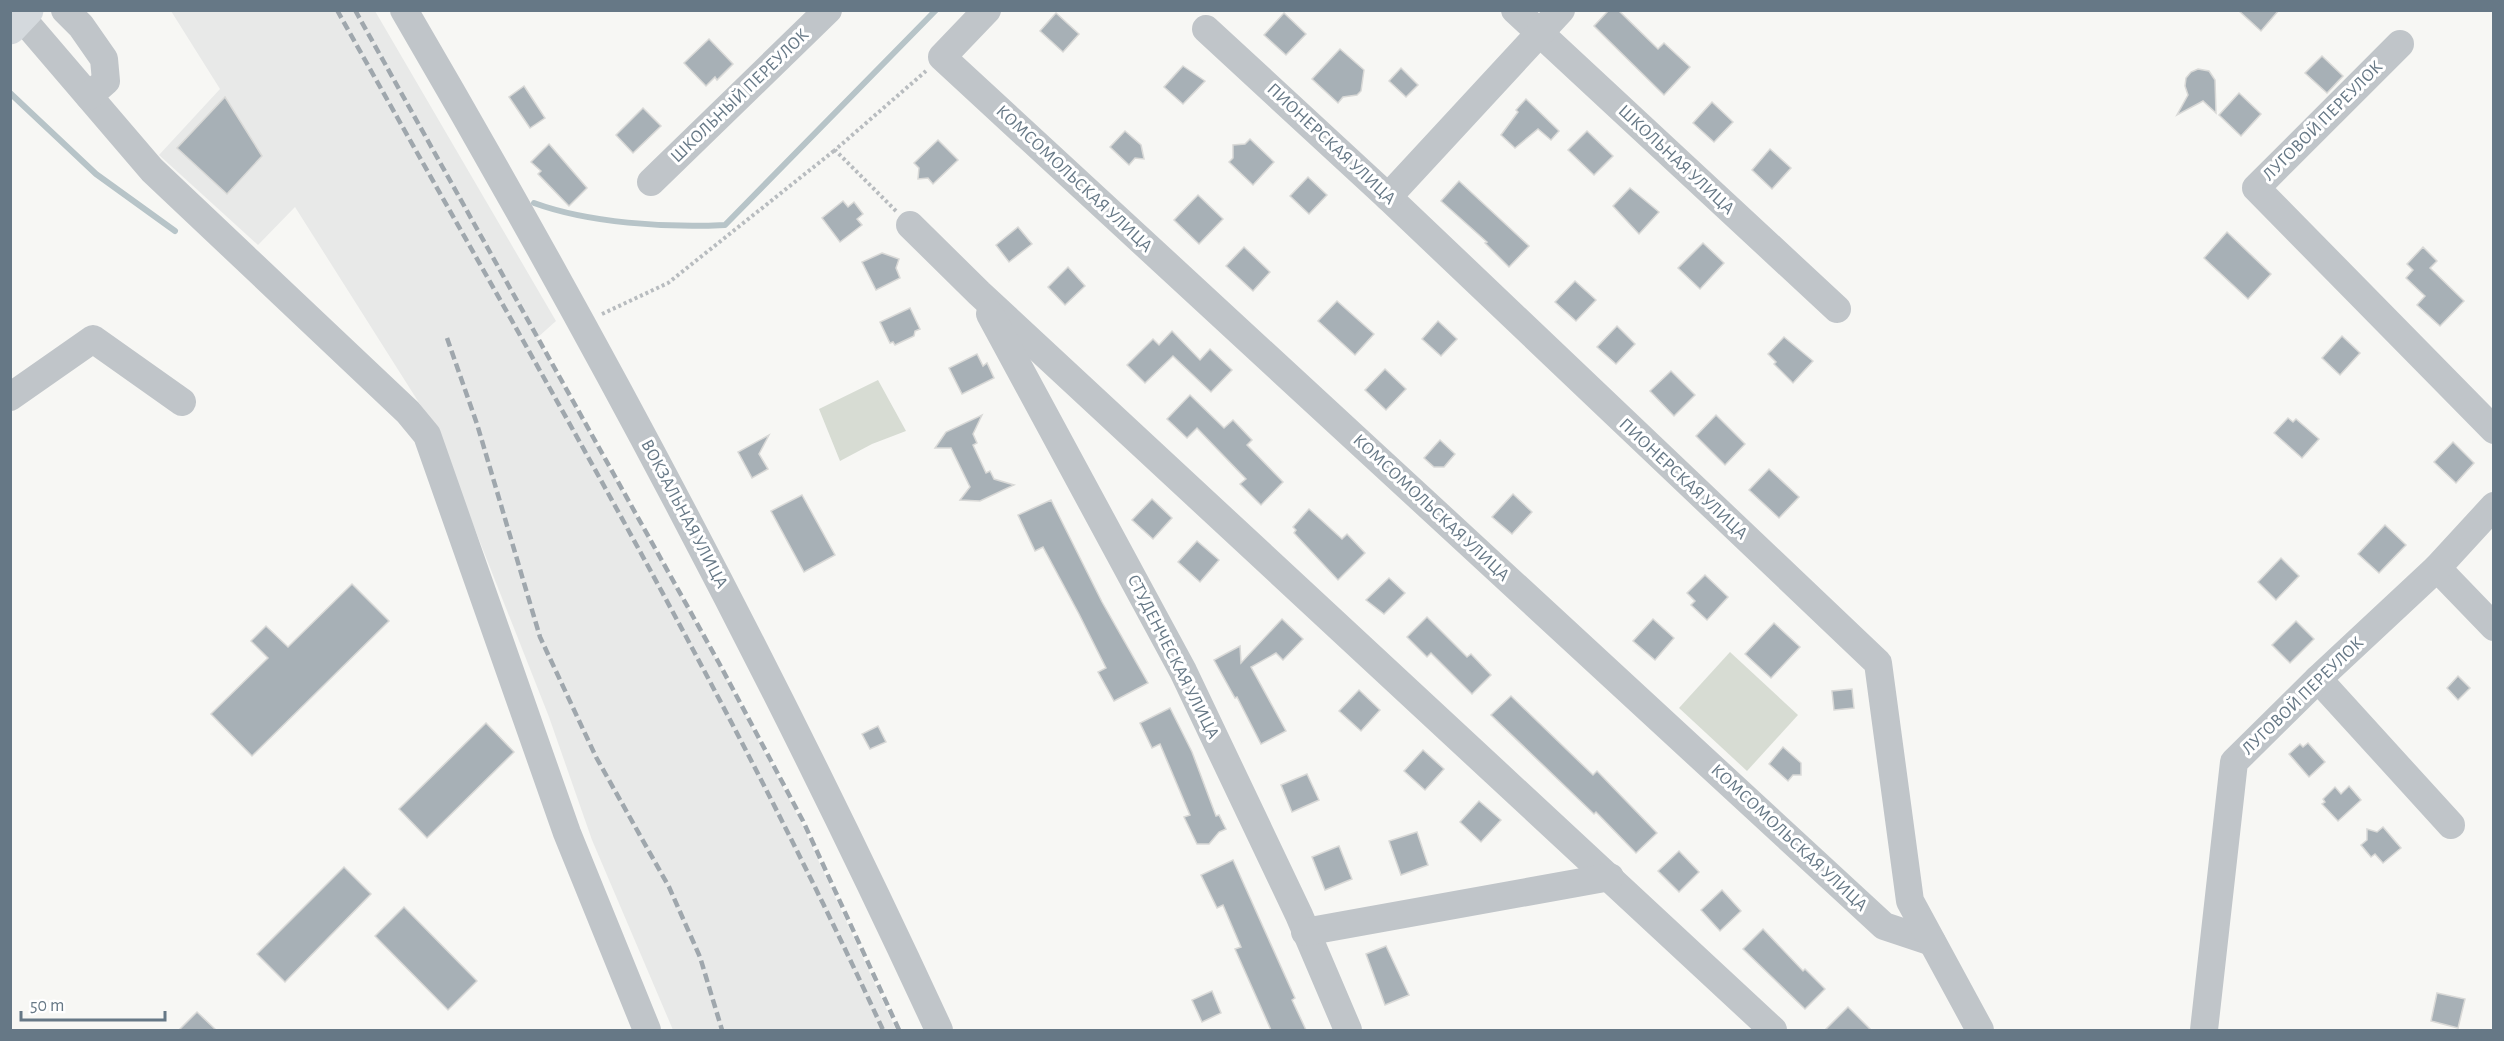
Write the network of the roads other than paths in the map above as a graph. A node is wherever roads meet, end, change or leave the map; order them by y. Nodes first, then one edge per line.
1 (65, 10) edge
2 (404, 10) edge
3 (828, 10) edge
4 (987, 10) edge
5 (1515, 10) edge
6 (1561, 10) edge
7 (19, 16) edge
8 (1206, 29) dead end
9 (1540, 33) junction
10 (2400, 44) dead end
11 (89, 96) junction
12 (651, 182) dead end
13 (1388, 197) junction
14 (910, 225) road end
15 (978, 293) junction
16 (1837, 309) dead end
17 (10, 397) edge
18 (182, 402) dead end
19 (2493, 430) edge
20 (2493, 506) edge
21 (2437, 568) junction
22 (2493, 627) edge
23 (2318, 679) junction
24 (2451, 825) dead end
25 (1610, 877) junction
26 (1305, 932) junction
27 (1932, 942) junction
28 (647, 1030) edge
29 (939, 1030) edge
30 (1348, 1030) edge
31 (1773, 1030) edge
32 (1980, 1030) edge
33 (2204, 1030) edge

1 - 11 street
2 - 29 street, ВОКЗАЛЬНАЯ УЛИЦА
3 - 12 street, ШКОЛЬНЫЙ ПЕРЕУЛОК
4 - 27 street, КОМСОМОЛЬСКАЯ УЛИЦА
5 - 9 street, ШКОЛЬНАЯ УЛИЦА
6 - 9 street
7 - 11 street
8 - 13 street, ПИОНЕРСКАЯ УЛИЦА
9 - 13 street
9 - 16 street, ШКОЛЬНАЯ УЛИЦА
10 - 19 street, ЛУГОВОЙ ПЕРЕУЛОК
11 - 28 street
13 - 27 street, ПИОНЕРСКАЯ УЛИЦА
14 - 15 street
15 - 25 street
15 - 26 street, СТУДЕНЧЕСКАЯ УЛИЦА
17 - 18 street
20 - 21 street, ЛУГОВОЙ ПЕРЕУЛОК
21 - 22 street
21 - 23 street, ЛУГОВОЙ ПЕРЕУЛОК
23 - 24 street
23 - 33 street, ЛУГОВОЙ ПЕРЕУЛОК
25 - 26 street
25 - 31 street
26 - 30 street, СТУДЕНЧЕСКАЯ УЛИЦА
27 - 32 street, ПИОНЕРСКАЯ УЛИЦА

